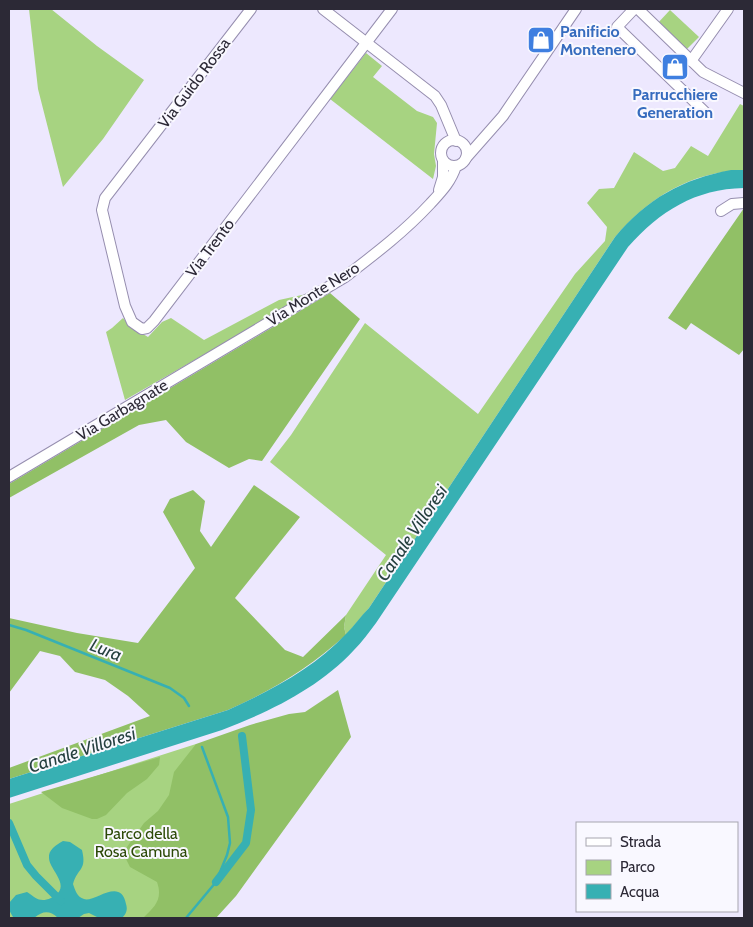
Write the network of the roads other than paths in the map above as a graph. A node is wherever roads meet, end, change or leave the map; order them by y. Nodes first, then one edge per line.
1 (251, 9) edge
2 (323, 9) edge
3 (392, 9) edge
4 (576, 9) edge
5 (634, 9) edge
6 (638, 9) edge
7 (728, 9) edge
8 (367, 42) junction
9 (691, 61) junction
10 (744, 93) edge
11 (706, 113) dead end
12 (444, 114) junction
13 (490, 131) junction
14 (458, 141) junction
15 (443, 146) junction
16 (138, 156) joint
17 (466, 158) junction
18 (443, 161) junction
19 (456, 166) junction
20 (436, 198) junction
21 (744, 203) edge
22 (721, 211) dead end
23 (179, 376) joint
24 (9, 477) edge

1 - 16 street, Via Guido Rossa
2 - 8 street
3 - 8 street, Via Trento
4 - 13 street
5 - 11 street
6 - 9 street
7 - 9 street
8 - 12 street
8 - 16 street, Via Trento
9 - 10 street
12 - 14 street
12 - 15 street
13 - 14 street
13 - 17 street
14 - 15 street
14 - 17 street
15 - 18 street
17 - 19 street
18 - 19 street
18 - 20 street, Via Monte Nero
19 - 20 street, Via Monte Nero
20 - 23 street, Via Monte Nero
21 - 22 street
23 - 24 street, Via Garbagnate

